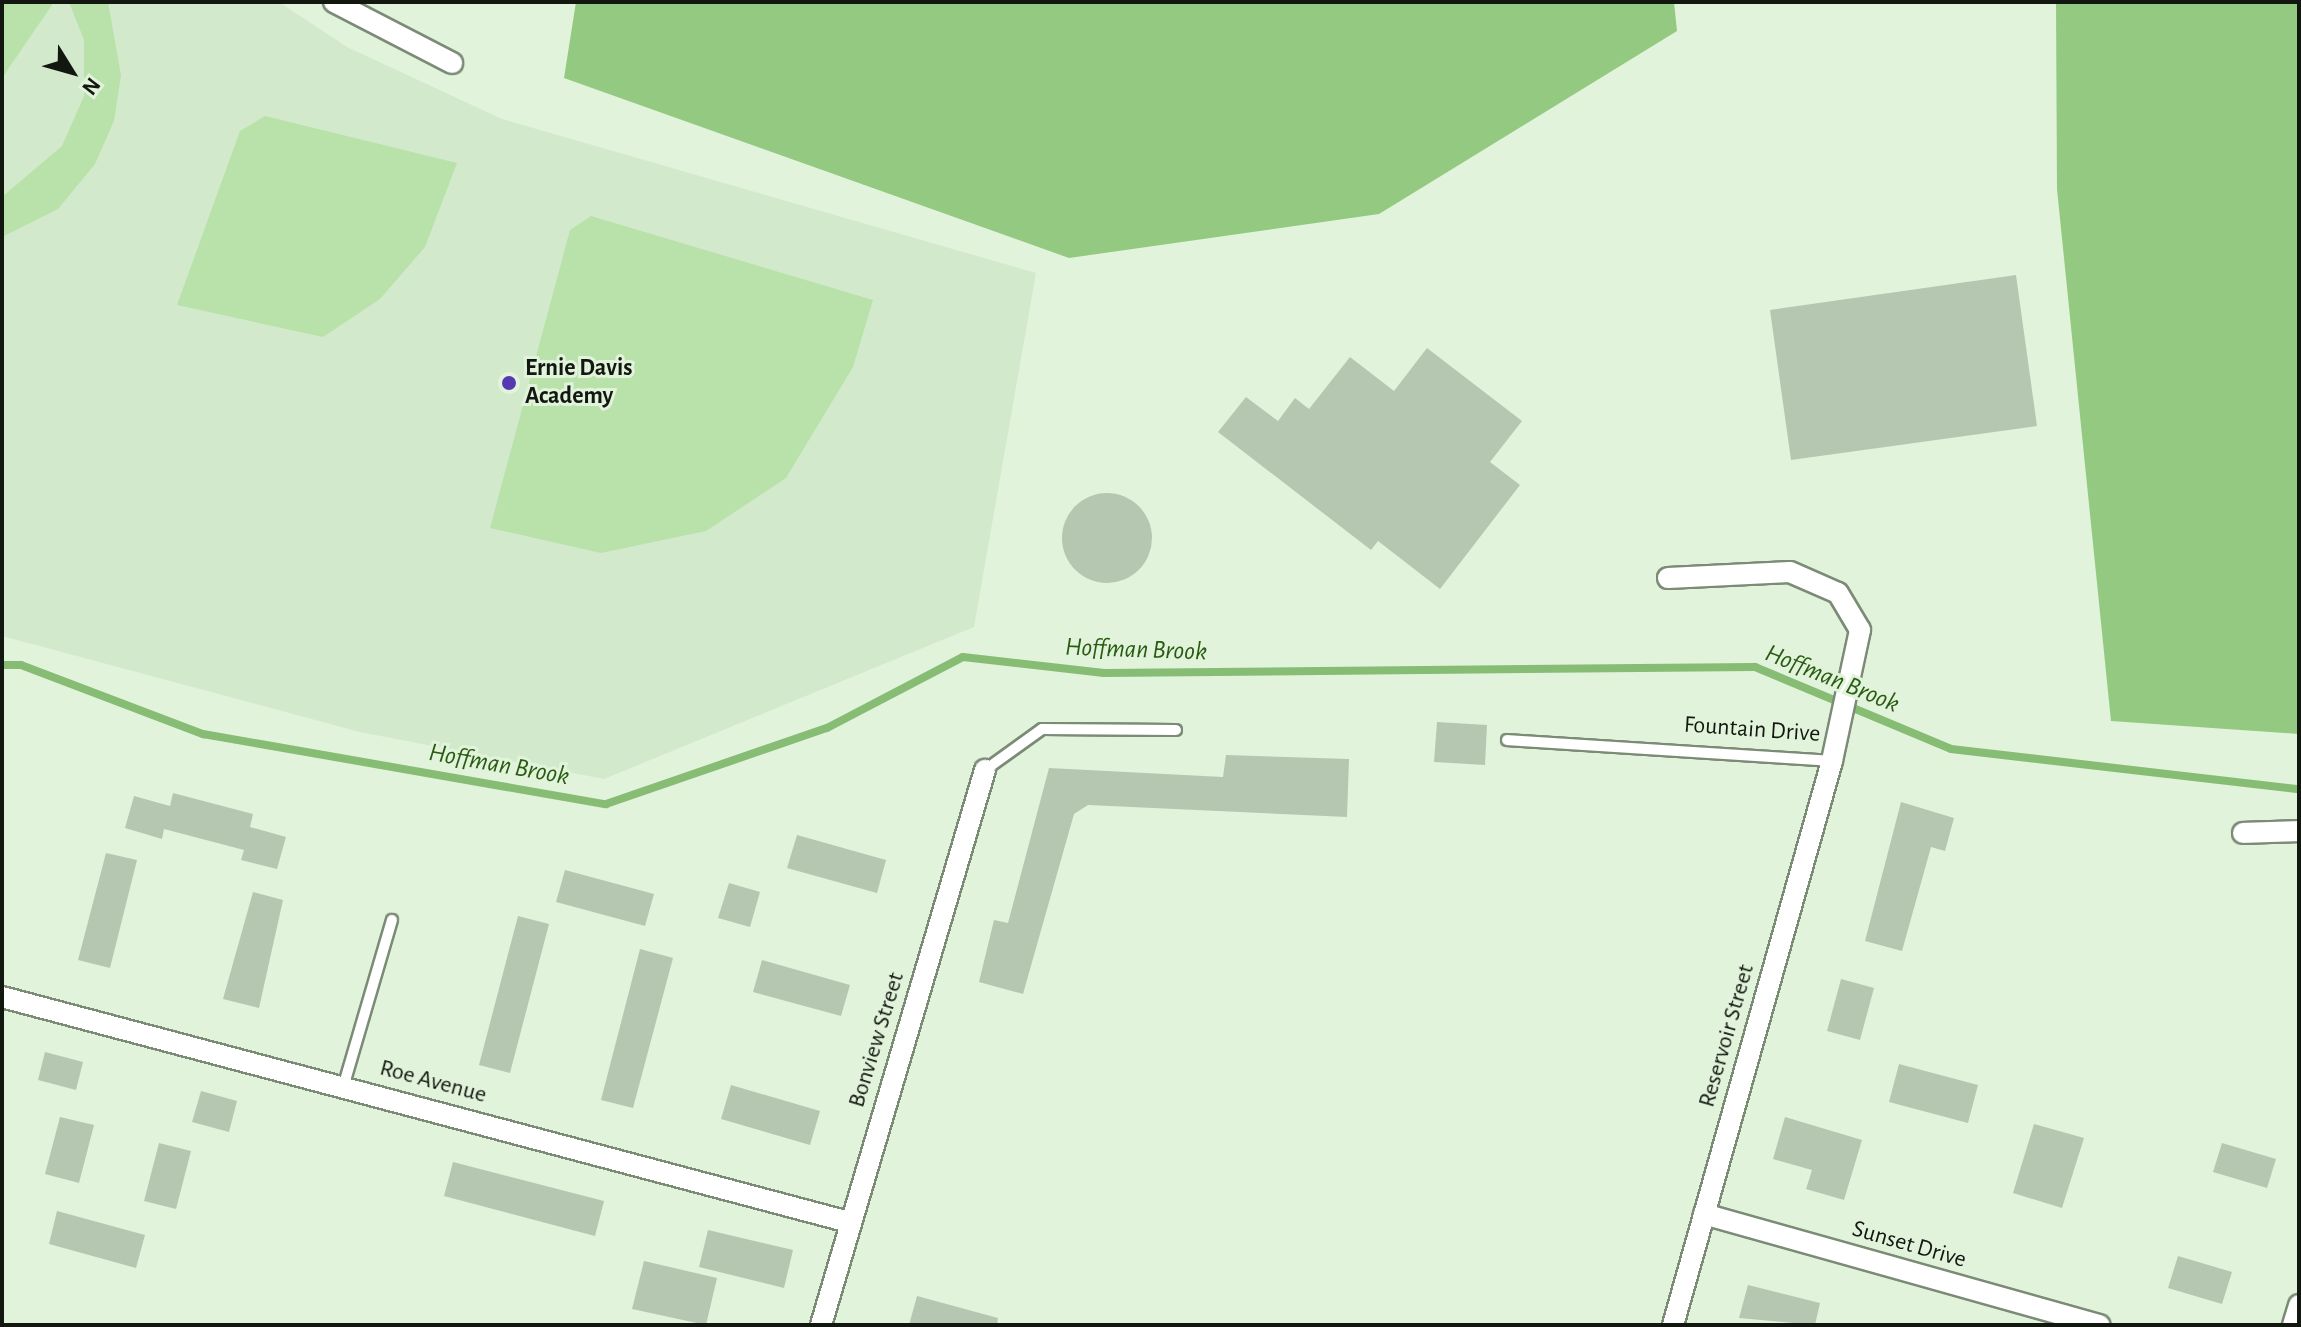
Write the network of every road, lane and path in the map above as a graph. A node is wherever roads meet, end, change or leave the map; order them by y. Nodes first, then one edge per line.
1 (343, 5) edge
2 (452, 63) dead end
3 (1668, 578) dead end
4 (1176, 730) dead end
5 (1507, 740) dead end
6 (1832, 761) junction
7 (985, 770) joint
8 (2299, 831) edge
9 (2243, 833) dead end
10 (392, 920) dead end
11 (2, 997) edge
12 (344, 1084) junction
13 (1704, 1214) junction
14 (849, 1222) junction
15 (2299, 1305) edge
16 (821, 1325) edge
17 (1673, 1325) edge
18 (2100, 1325) edge
19 (2293, 1325) edge

1 - 2 street
3 - 6 street, Fountain Drive
4 - 7 lane
5 - 6 lane, Fountain Drive
6 - 13 street, Reservoir Street
7 - 14 street, Bonview Street
8 - 9 street
10 - 12 lane
11 - 12 street, Roe Avenue
12 - 14 street, Roe Avenue
13 - 17 street, Reservoir Street
13 - 18 street, Sunset Drive
14 - 16 street, Bonview Street
15 - 19 street

